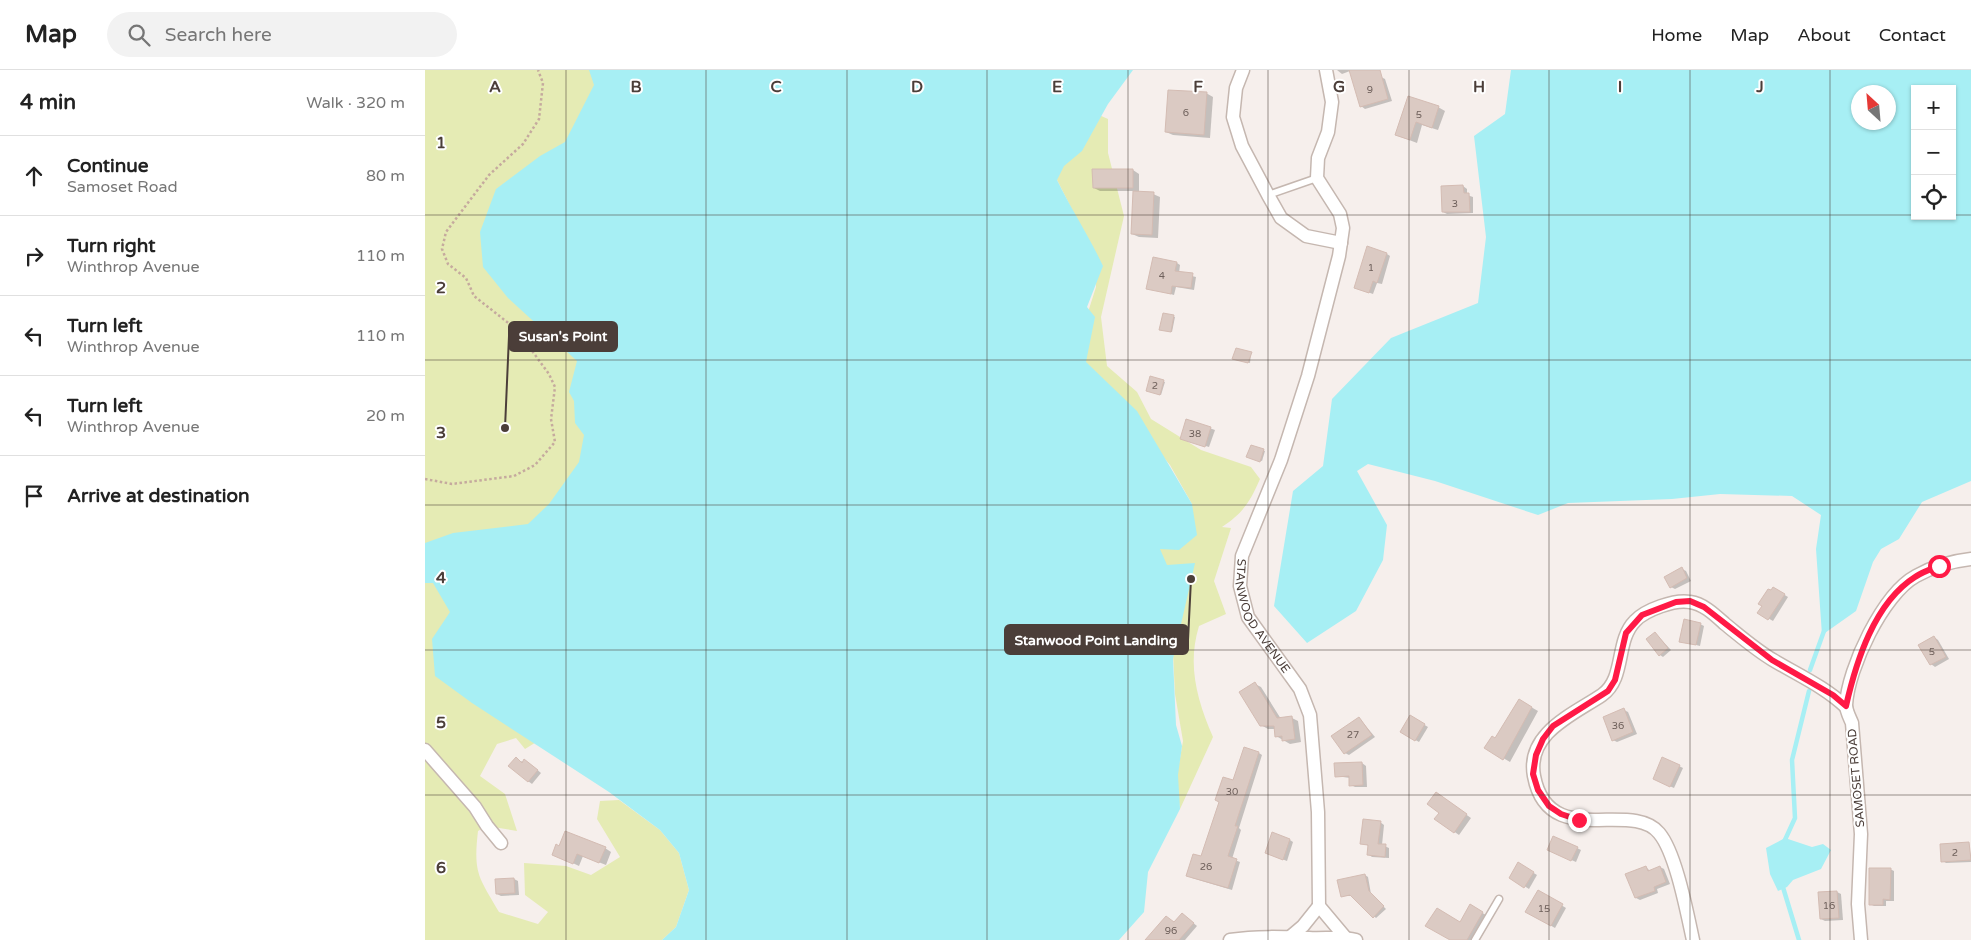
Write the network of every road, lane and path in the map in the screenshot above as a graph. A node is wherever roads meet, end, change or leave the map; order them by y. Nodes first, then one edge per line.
1 (538, 70) edge
2 (1243, 70) edge
3 (1326, 70) edge
4 (1317, 178) junction
5 (1268, 195) junction
6 (1341, 243) junction
7 (425, 480) edge
8 (1971, 559) edge
9 (1846, 706) junction
10 (425, 750) edge
11 (501, 843) dead end
12 (1499, 899) dead end
13 (1319, 906) junction
14 (1290, 939) edge
15 (1351, 939) edge
16 (1230, 940) edge
17 (1475, 940) edge
18 (1693, 940) edge
19 (1861, 940) edge

1 - 7 path
2 - 5 street
3 - 4 street
4 - 5 lane
4 - 6 street, STANWOOD AVENUE
5 - 6 street
6 - 13 street, STANWOOD AVENUE
8 - 9 street, SAMOSET ROAD
9 - 18 street
9 - 19 street, SAMOSET ROAD
10 - 11 street
12 - 17 lane
13 - 14 street
13 - 15 street
14 - 15 street
14 - 16 street

